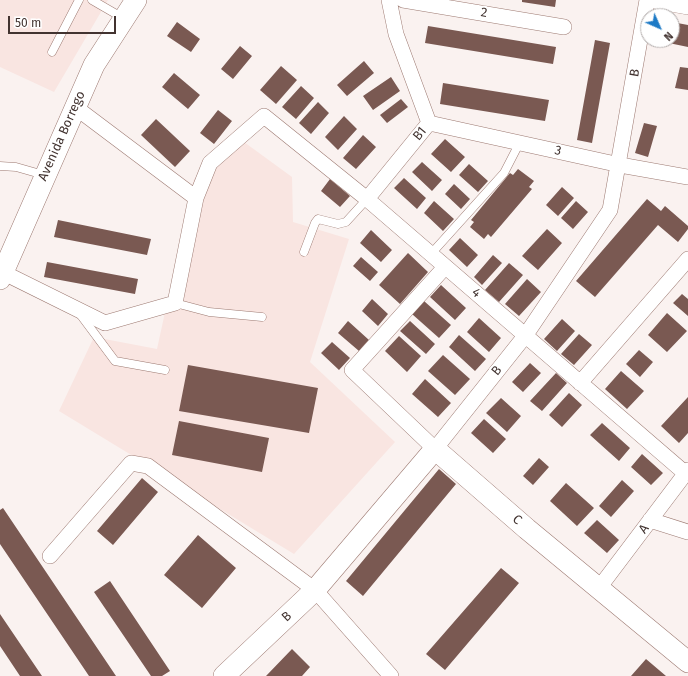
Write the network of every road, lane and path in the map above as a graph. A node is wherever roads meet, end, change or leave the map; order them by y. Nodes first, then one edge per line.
1 (78, 0) edge
2 (92, 0) edge
3 (136, 0) edge
4 (389, 0) edge
5 (405, 0) edge
6 (648, 0) edge
7 (688, 7) edge
8 (124, 19) junction
9 (564, 26) dead end
10 (396, 34) junction
11 (52, 52) dead end
12 (75, 107) junction
13 (429, 123) junction
14 (520, 142) junction
15 (620, 165) junction
16 (0, 166) edge
17 (45, 176) junction
18 (688, 177) edge
19 (196, 198) junction
20 (367, 199) junction
21 (304, 252) dead end
22 (430, 255) junction
23 (688, 258) edge
24 (445, 267) junction
25 (1, 274) edge
26 (175, 303) junction
27 (78, 310) junction
28 (262, 317) dead end
29 (525, 336) junction
30 (165, 370) dead end
31 (580, 383) junction
32 (435, 449) junction
33 (687, 472) edge
34 (650, 520) junction
35 (688, 532) edge
36 (50, 556) dead end
37 (599, 588) junction
38 (315, 590) junction
39 (684, 653) edge
40 (224, 676) edge
41 (391, 676) edge

1 - 11 lane
2 - 8 lane
3 - 8 street, Avenida Borrego
4 - 10 street, B1
5 - 9 street, 2
5 - 10 street
6 - 7 street
6 - 15 street, B
8 - 12 street, Avenida Borrego
10 - 13 street, B1
12 - 17 street, Avenida Borrego
12 - 19 street
13 - 14 street, 3
13 - 20 street, B1
14 - 15 street, 3
14 - 22 lane
15 - 18 street, 3
15 - 29 street, B
16 - 17 lane
17 - 25 street, Avenida Borrego
19 - 20 street, 4
19 - 26 street
20 - 21 lane
20 - 22 street, 4
22 - 24 street, 4
23 - 31 street
24 - 29 street, 4
24 - 32 street, C
25 - 27 street
26 - 27 street
26 - 28 lane
27 - 30 lane
29 - 31 street, 4
29 - 32 street, B
31 - 33 street, 4
32 - 37 street, C
32 - 38 street, B
33 - 34 street, A
34 - 35 street
34 - 37 street, A
36 - 38 street
37 - 39 street, C
38 - 40 street, B
38 - 41 street

